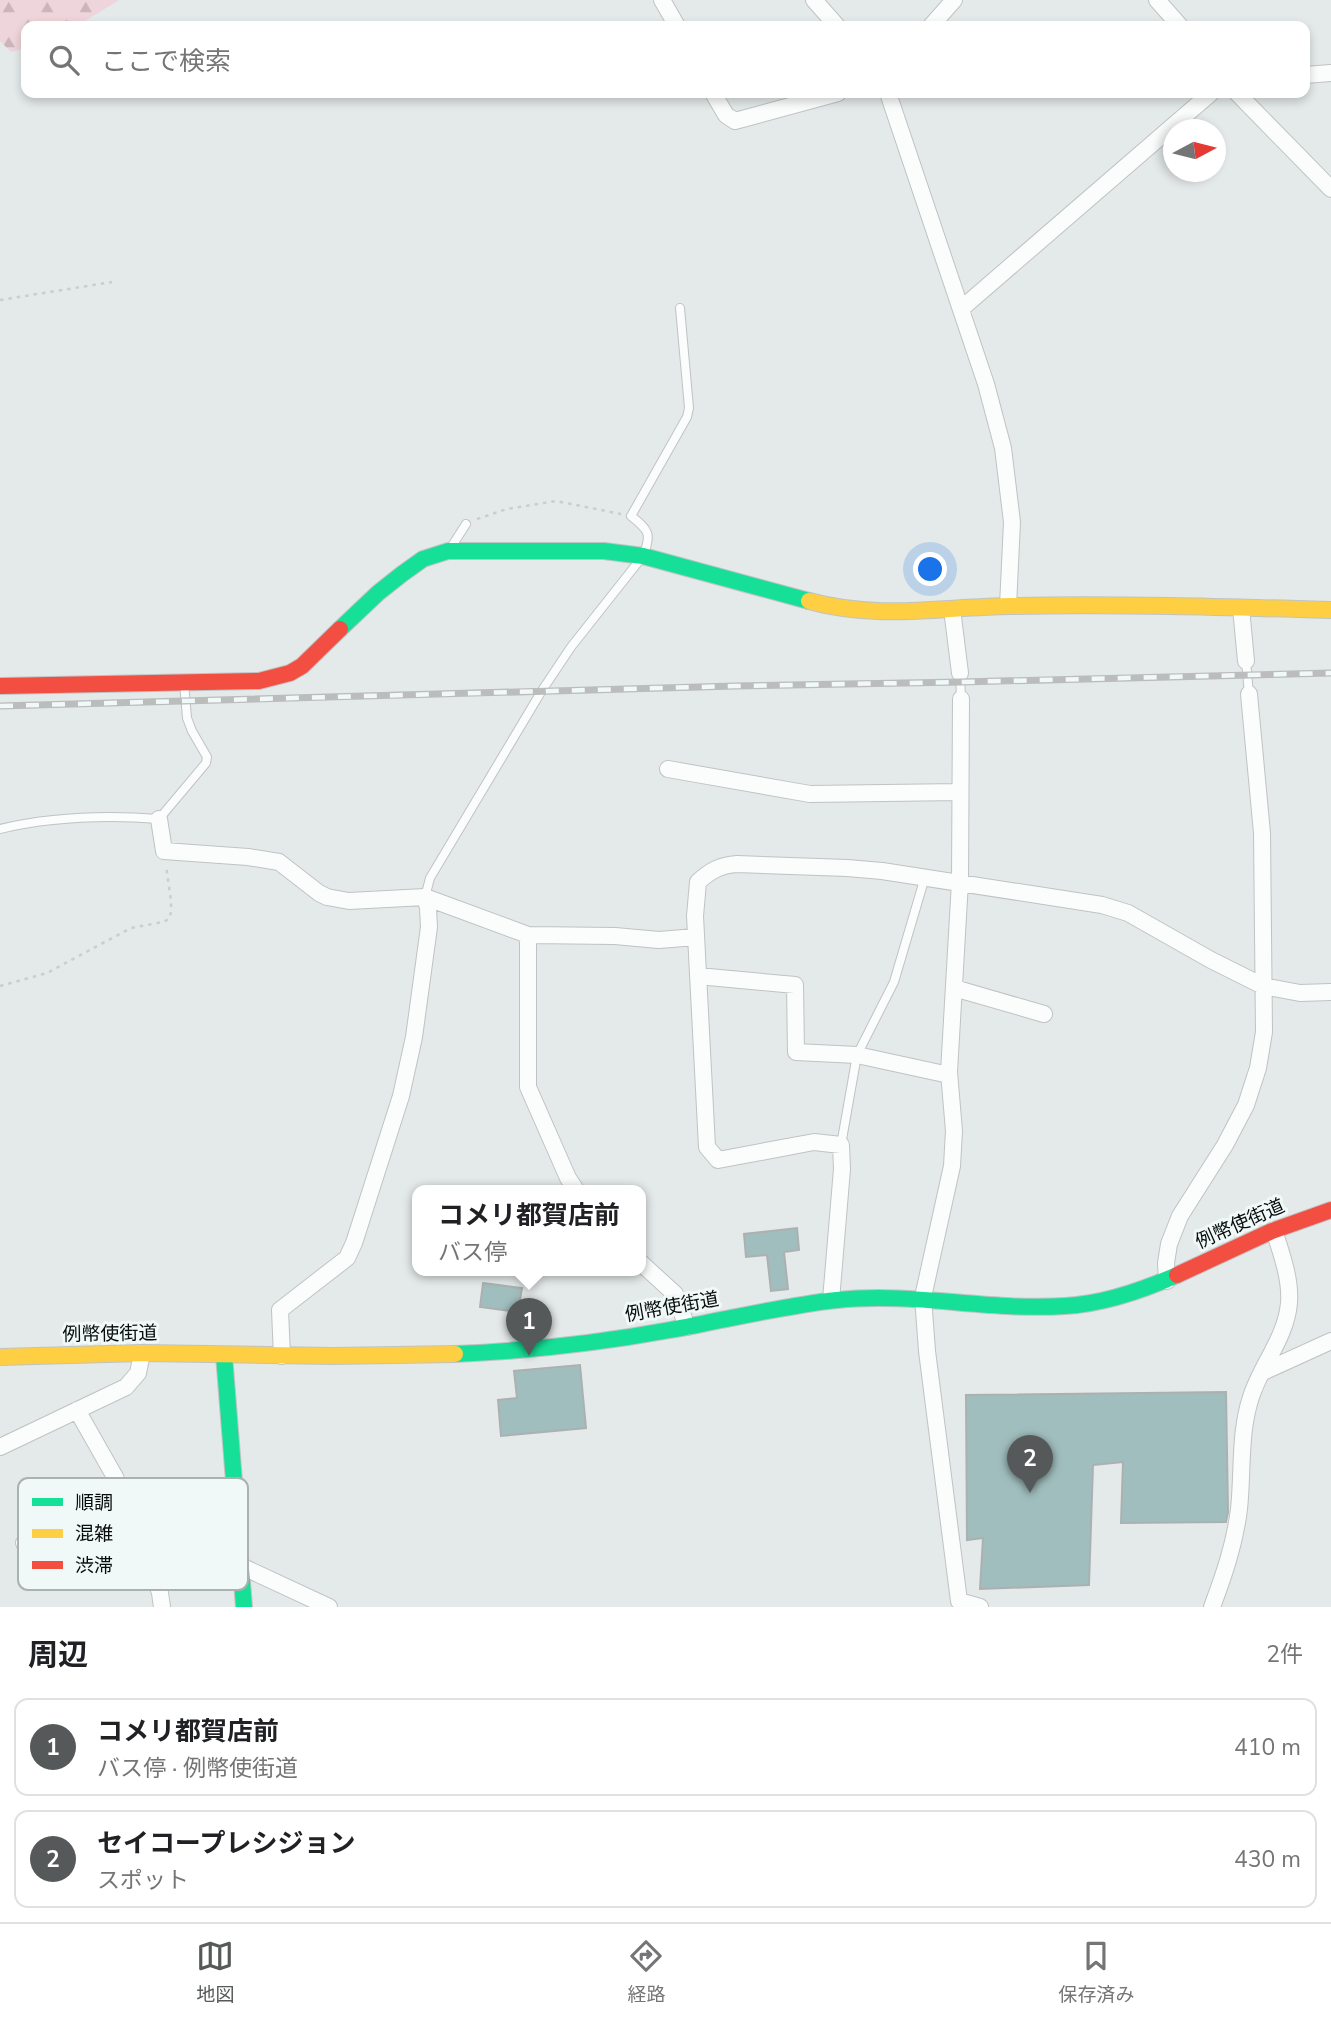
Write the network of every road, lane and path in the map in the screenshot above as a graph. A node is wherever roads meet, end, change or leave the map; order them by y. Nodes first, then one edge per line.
1 (663, 0) edge
2 (814, 0) edge
3 (954, 0) edge
4 (1157, 0) edge
5 (674, 21) edge
6 (833, 21) edge
7 (935, 21) edge
8 (1176, 21) edge
9 (1331, 73) edge
10 (1310, 75) edge
11 (716, 98) edge
12 (819, 98) edge
13 (890, 98) edge
14 (1205, 98) edge
15 (1242, 98) edge
16 (1331, 190) edge
17 (113, 282) dead end
18 (0, 300) edge
19 (680, 308) dead end
20 (961, 309) junction
21 (631, 516) junction
22 (466, 524) joint
23 (448, 551) junction
24 (643, 556) junction
25 (1008, 606) junction
26 (1241, 608) junction
27 (952, 610) junction
28 (1331, 610) edge
29 (1246, 661) joint
30 (960, 673) joint
31 (184, 683) junction
32 (0, 686) edge
33 (1249, 694) joint
34 (961, 699) joint
35 (668, 769) dead end
36 (960, 792) junction
37 (159, 819) junction
38 (0, 828) edge
39 (164, 851) junction
40 (925, 877) junction
41 (961, 882) junction
42 (425, 897) junction
43 (528, 935) junction
44 (696, 937) junction
45 (698, 976) junction
46 (0, 986) edge
47 (1263, 986) junction
48 (954, 988) junction
49 (1331, 992) edge
50 (1044, 1014) dead end
51 (858, 1055) junction
52 (949, 1075) junction
53 (841, 1145) junction
54 (573, 1185) edge
55 (1331, 1210) edge
56 (1274, 1230) junction
57 (646, 1268) edge
58 (1167, 1281) junction
59 (923, 1297) junction
60 (831, 1300) junction
61 (687, 1327) junction
62 (1331, 1341) edge
63 (142, 1353) junction
64 (224, 1355) junction
65 (282, 1356) junction
66 (0, 1357) edge
67 (1263, 1372) junction
68 (77, 1410) junction
69 (0, 1447) edge
70 (115, 1478) edge
71 (234, 1478) edge
72 (248, 1569) edge
73 (329, 1607) edge
74 (980, 1607) edge
75 (1212, 1607) edge

1 - 5 street
2 - 6 street
3 - 7 street
4 - 8 street
9 - 10 street
11 - 12 street
13 - 20 street
14 - 20 street
15 - 16 street
17 - 18 path
19 - 21 lane
20 - 25 street
21 - 22 path
21 - 24 lane
22 - 23 lane
23 - 24 street
23 - 31 street
24 - 27 street
24 - 42 lane
25 - 26 street
25 - 27 street
26 - 28 street
26 - 29 street
27 - 30 street
29 - 33 lane
30 - 34 lane
31 - 32 street
31 - 37 lane
33 - 47 street
34 - 36 street
35 - 36 street
36 - 41 street
37 - 38 lane
37 - 39 street
39 - 42 street
39 - 46 path
40 - 41 street
40 - 44 street
40 - 51 lane
41 - 47 street
41 - 48 street
42 - 43 street
42 - 65 street
43 - 44 street
43 - 54 street
44 - 45 street
45 - 51 street
45 - 53 street
47 - 49 street
47 - 58 street
48 - 50 street
48 - 52 street
51 - 52 street
51 - 53 lane
52 - 59 street
53 - 60 street
55 - 56 street, 例幣使街道
56 - 58 street, 例幣使街道
56 - 67 street
57 - 61 street
58 - 59 street, 例幣使街道
59 - 60 street, 例幣使街道
59 - 74 street
60 - 61 street, 例幣使街道
61 - 65 street, 例幣使街道
62 - 67 street
63 - 64 street, 例幣使街道
63 - 66 street, 例幣使街道
63 - 68 street
64 - 65 street, 例幣使街道
64 - 71 street
67 - 75 street
68 - 69 street
68 - 70 street
72 - 73 street

